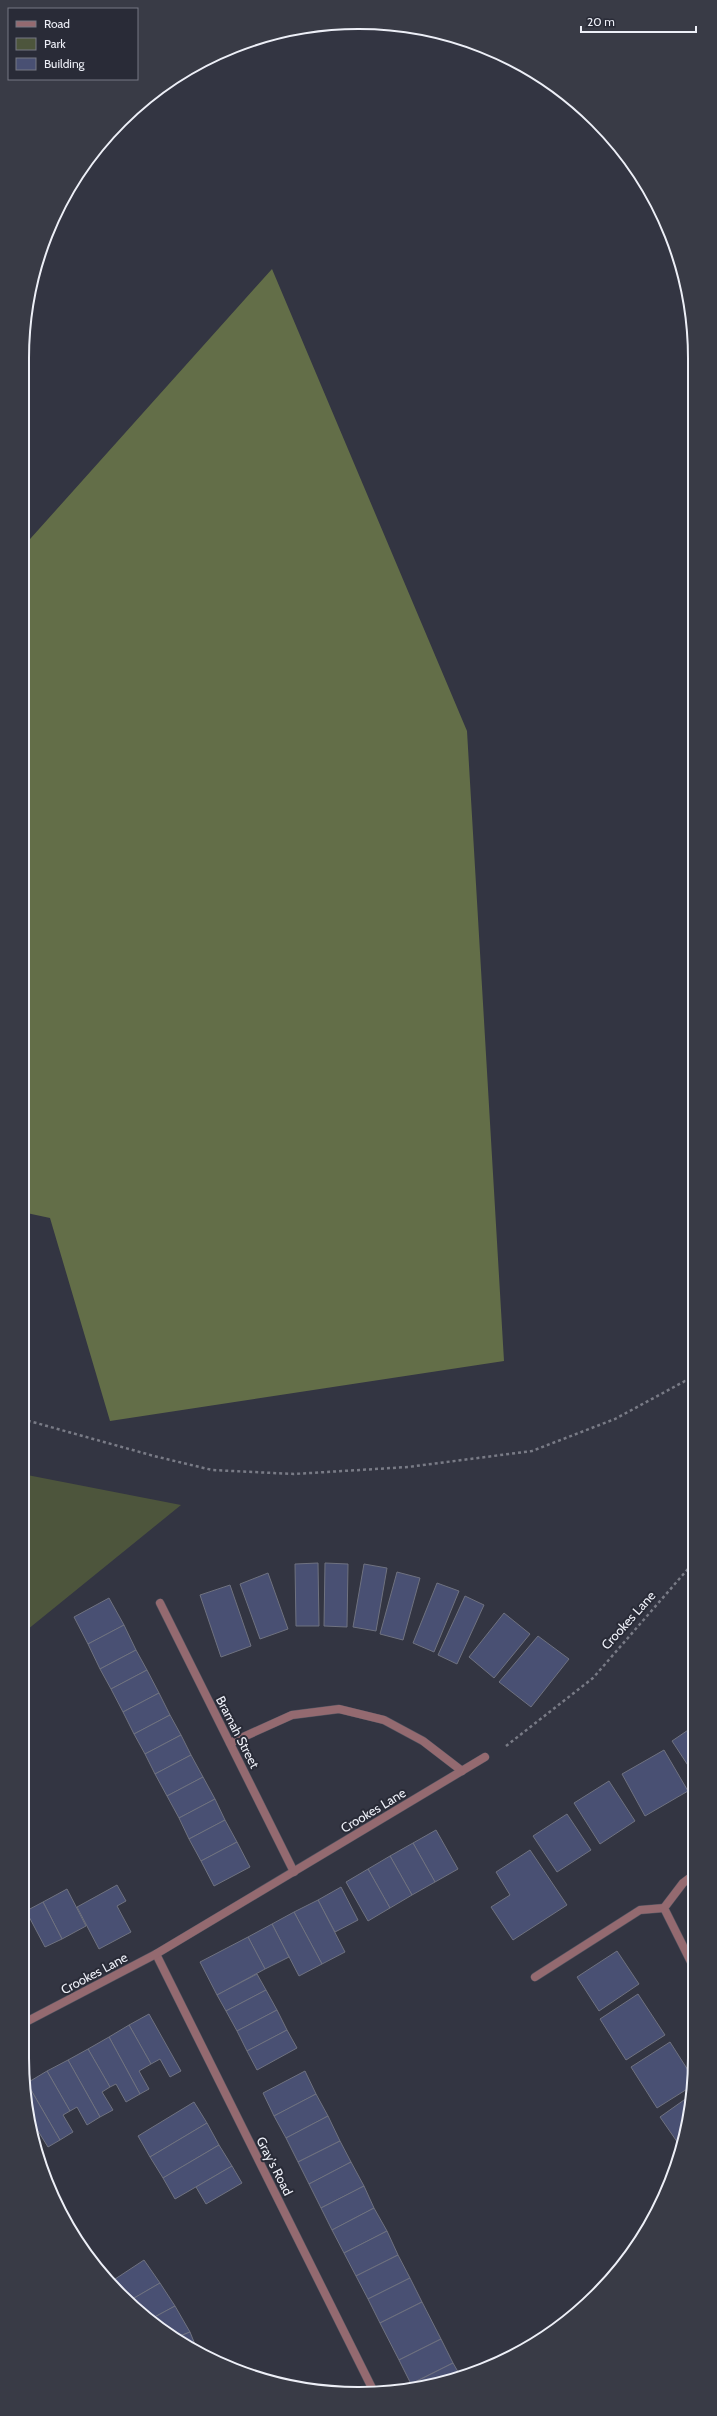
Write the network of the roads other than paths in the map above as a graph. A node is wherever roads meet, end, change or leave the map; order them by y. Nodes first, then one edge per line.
1 (160, 1603) dead end
2 (230, 1743) junction
3 (485, 1757) road end
4 (462, 1771) junction
5 (294, 1872) junction
6 (688, 1879) edge
7 (664, 1908) junction
8 (156, 1954) junction
9 (688, 1960) edge
10 (535, 1977) dead end
11 (29, 2020) edge
12 (371, 2386) edge

1 - 2 street, Bramah Street
2 - 4 street
2 - 5 street, Bramah Street
3 - 4 street, Crookes Lane
4 - 5 street, Crookes Lane
5 - 8 street, Crookes Lane
6 - 7 street
7 - 9 street
7 - 10 street
8 - 11 street, Crookes Lane
8 - 12 street, Gray's Road

